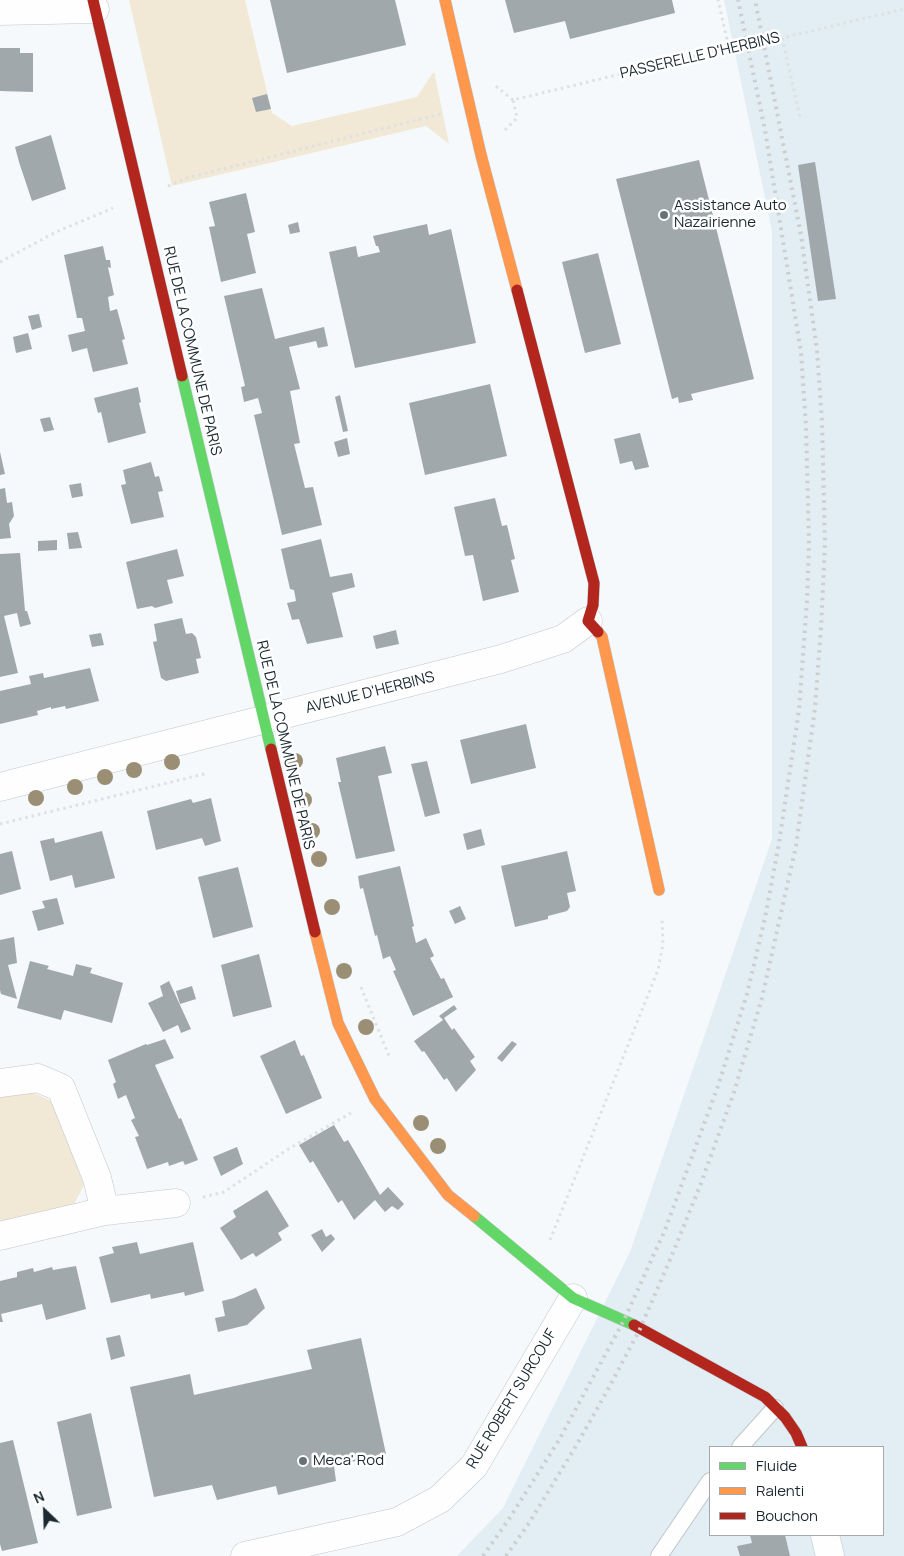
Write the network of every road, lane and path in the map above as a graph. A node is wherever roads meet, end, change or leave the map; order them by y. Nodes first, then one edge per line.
1 (445, 0) edge
2 (718, 0) edge
3 (94, 5) edge
4 (904, 9) edge
5 (0, 11) edge
6 (782, 38) junction
7 (729, 48) junction
8 (470, 106) junction
9 (800, 116) dead end
10 (517, 118) dead end
11 (168, 186) dead end
12 (121, 205) dead end
13 (0, 262) edge
14 (588, 621) junction
15 (264, 720) junction
16 (208, 773) dead end
17 (0, 787) edge
18 (0, 824) edge
19 (658, 890) joint
20 (360, 984) dead end
21 (390, 1058) dead end
22 (0, 1083) edge
23 (352, 1112) dead end
24 (176, 1203) joint
25 (105, 1210) junction
26 (0, 1236) edge
27 (548, 1243) dead end
28 (572, 1298) junction
29 (775, 1408) junction
30 (741, 1446) edge
31 (802, 1446) edge
32 (709, 1482) edge
33 (825, 1536) edge
34 (245, 1556) edge
35 (659, 1556) edge
36 (830, 1556) edge

1 - 8 street
2 - 7 path
3 - 5 street
3 - 15 street, RUE DE LA COMMUNE DE PARIS
4 - 6 path, PASSERELLE D'HERBINS, bridge
6 - 7 path, PASSERELLE D'HERBINS, bridge
6 - 9 path
7 - 10 path, PASSERELLE D'HERBINS
8 - 11 path
8 - 14 street
12 - 13 path
14 - 15 street, AVENUE D'HERBINS
14 - 19 street
15 - 17 street, AVENUE D'HERBINS
15 - 28 street, RUE DE LA COMMUNE DE PARIS
16 - 18 path
19 - 27 path
20 - 21 path
22 - 25 street
23 - 24 path
24 - 25 street
25 - 26 street
28 - 29 street, RUE DE LA COMMUNE DE PARIS
28 - 34 street, RUE ROBERT SURCOUF
29 - 30 lane
29 - 31 street, RUE DE LA COMMUNE DE PARIS
32 - 35 lane
33 - 36 street

